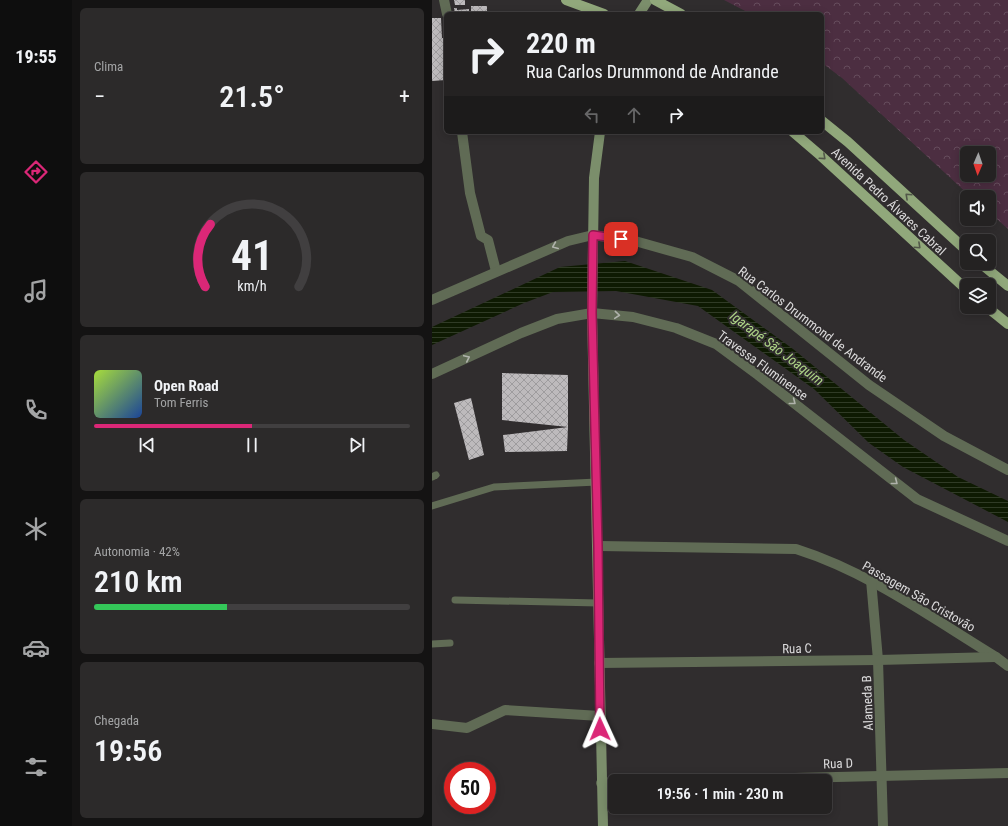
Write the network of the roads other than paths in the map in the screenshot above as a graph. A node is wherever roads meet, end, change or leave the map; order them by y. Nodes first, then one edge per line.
1 (444, 0) edge
2 (566, 0) edge
3 (648, 0) edge
4 (655, 0) edge
5 (447, 12) edge
6 (599, 12) edge
7 (640, 12) edge
8 (677, 12) edge
9 (824, 123) edge
10 (462, 134) edge
11 (600, 134) edge
12 (795, 134) edge
13 (593, 235) junction
14 (960, 245) edge
15 (989, 270) edge
16 (496, 271) junction
17 (960, 284) edge
18 (1008, 286) edge
19 (432, 300) edge
20 (592, 313) junction
21 (996, 314) edge
22 (1008, 324) edge
23 (432, 374) edge
24 (1008, 470) edge
25 (597, 482) junction
26 (432, 506) edge
27 (1008, 541) edge
28 (598, 546) junction
29 (871, 580) junction
30 (455, 600) dead end
31 (598, 603) junction
32 (450, 643) dead end
33 (432, 644) edge
34 (996, 657) junction
35 (878, 660) junction
36 (599, 663) junction
37 (1008, 666) edge
38 (600, 716) junction
39 (432, 724) edge
40 (1008, 773) edge
41 (882, 775) junction
42 (832, 776) edge
43 (608, 782) edge
44 (601, 783) junction
45 (603, 826) edge
46 (883, 826) edge

1 - 5 street
2 - 6 main road
3 - 7 main road
4 - 8 main road
14 -> 9 main road, Avenida Pedro Álvares Cabral
10 - 16 street
11 - 13 main road
12 -> 17 main road, Avenida Pedro Álvares Cabral
13 -> 16 street, Rua Carlos Drummond de Andrande
13 - 20 main road
13 - 24 street, Rua Carlos Drummond de Andrande
15 - 18 main road
16 - 19 street, Rua Carlos Drummond de Andrande
23 -> 20 street, Travessa Fluminense
20 - 25 main road
20 -> 27 street, Travessa Fluminense
21 - 22 main road
25 - 26 lane
25 - 28 main road
28 - 29 street, Passagem São Cristovão
28 - 31 main road
29 - 34 street, Passagem São Cristovão
29 - 35 street, Alameda B
30 - 31 lane
31 - 36 main road
32 - 33 lane
34 - 35 street, Rua C
34 - 37 street, Passagem São Cristovão
35 - 36 street, Rua C
35 - 41 street, Alameda B
36 - 38 main road
38 - 39 street
38 - 44 main road
40 - 41 street, Rua D
41 - 42 street, Rua D
41 - 46 street, Alameda B
43 - 44 street
44 - 45 main road

